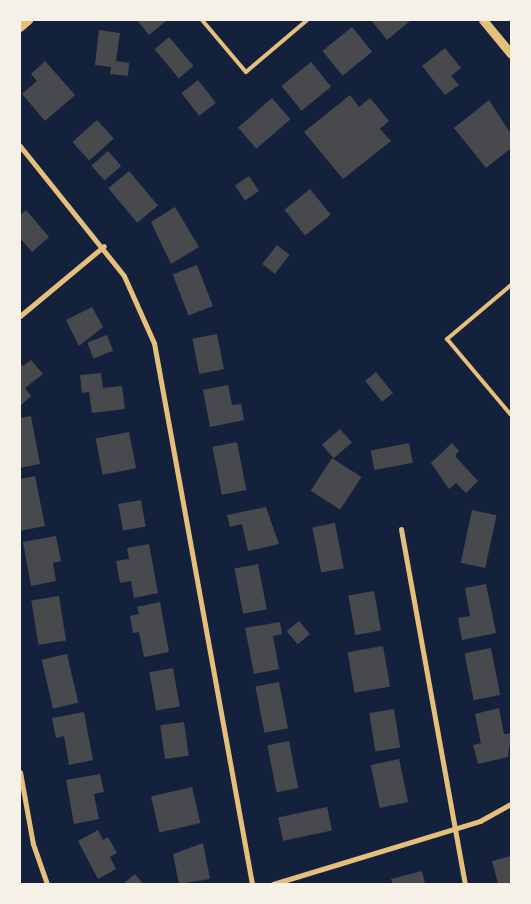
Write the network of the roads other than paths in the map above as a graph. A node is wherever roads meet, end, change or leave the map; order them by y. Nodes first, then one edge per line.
1 (28, 20) edge
2 (202, 20) edge
3 (307, 20) edge
4 (483, 20) edge
5 (20, 26) edge
6 (511, 54) edge
7 (20, 146) edge
8 (104, 246) junction
9 (511, 285) edge
10 (20, 316) edge
11 (511, 415) edge
12 (401, 529) dead end
13 (20, 772) edge
14 (511, 804) edge
15 (454, 829) junction
16 (47, 884) edge
17 (252, 884) edge
18 (273, 884) edge
19 (465, 884) edge

1 - 5 main road
2 - 3 lane
4 - 6 street
7 - 8 street
8 - 10 street
8 - 17 street
9 - 11 lane
12 - 15 street
13 - 16 street
14 - 15 street
15 - 18 street
15 - 19 street

